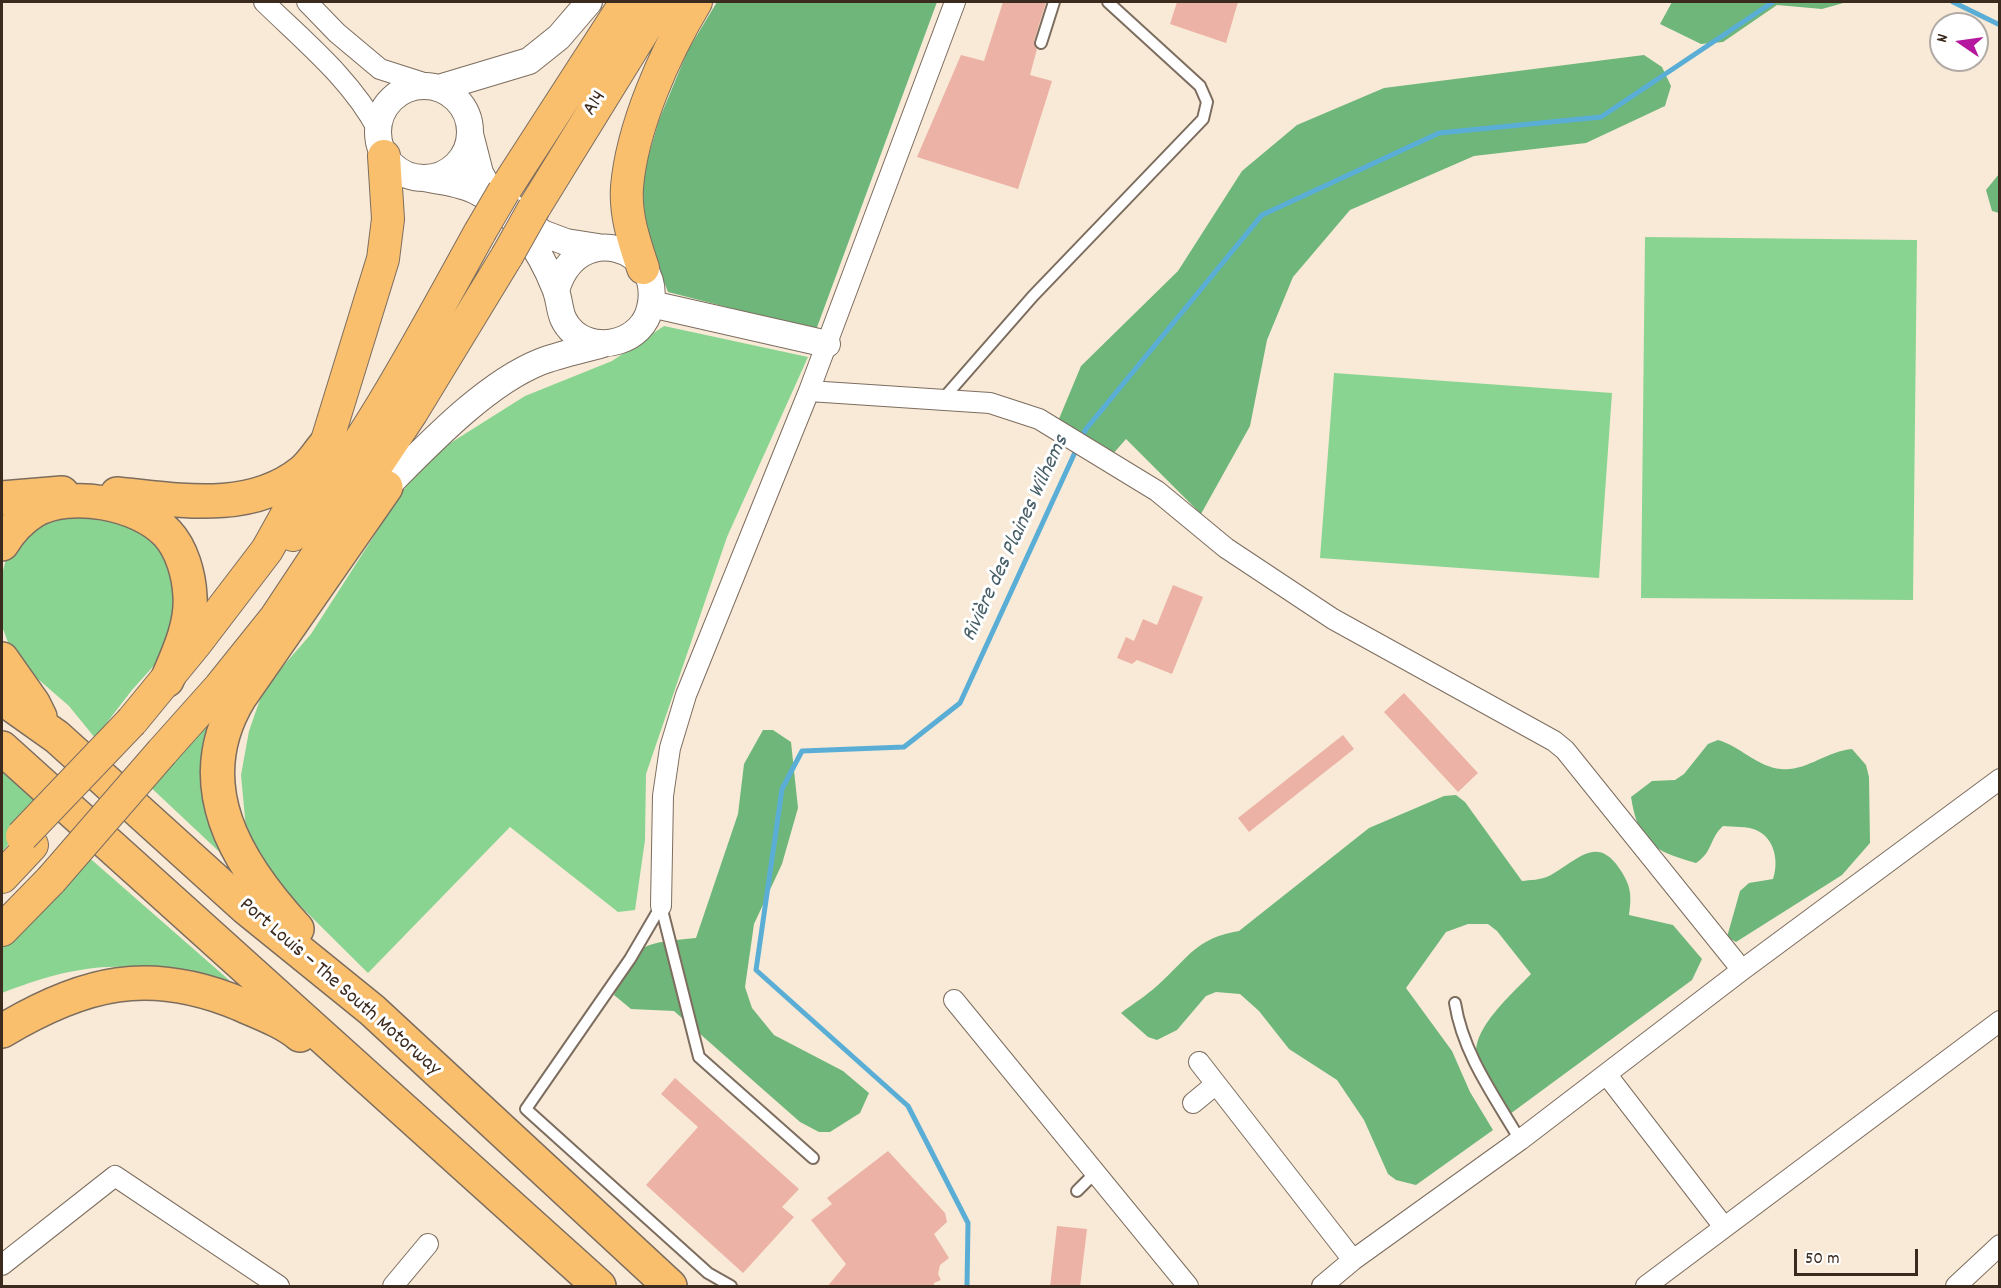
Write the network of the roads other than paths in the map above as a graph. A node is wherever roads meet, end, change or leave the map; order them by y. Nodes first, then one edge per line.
1 (264, 2) edge
2 (307, 2) edge
3 (589, 2) edge
4 (626, 2) edge
5 (661, 2) edge
6 (696, 2) edge
7 (955, 2) edge
8 (1054, 2) edge
9 (1108, 2) edge
10 (1041, 43) dead end
11 (435, 86) junction
12 (470, 134) junction
13 (381, 143) junction
14 (423, 178) junction
15 (598, 247) junction
16 (643, 267) junction
17 (556, 291) junction
18 (651, 304) junction
19 (603, 344) junction
20 (827, 344) junction
21 (809, 391) junction
22 (942, 400) junction
23 (400, 406) junction
24 (326, 444) junction
25 (386, 487) junction
26 (2, 498) edge
27 (2, 544) edge
28 (267, 569) junction
29 (276, 617) junction
30 (196, 643) junction
31 (2, 659) edge
32 (167, 680) junction
33 (2, 698) edge
34 (135, 725) junction
35 (57, 737) junction
36 (2, 748) edge
37 (2, 763) edge
38 (2000, 779) edge
39 (27, 841) junction
40 (2, 860) edge
41 (2, 877) edge
42 (662, 906) junction
43 (2, 930) edge
44 (237, 960) junction
45 (1742, 970) junction
46 (954, 1000) dead end
47 (1455, 1003) dead end
48 (372, 1010) junction
49 (2000, 1021) edge
50 (2, 1031) edge
51 (1199, 1062) dead end
52 (1607, 1075) junction
53 (1216, 1084) junction
54 (391, 1102) junction
55 (1193, 1103) dead end
56 (1520, 1140) junction
57 (813, 1158) dead end
58 (1095, 1173) junction
59 (1077, 1191) dead end
60 (1724, 1227) junction
61 (428, 1244) dead end
62 (2000, 1245) edge
63 (1353, 1260) junction
64 (2, 1265) edge
65 (279, 1287) edge
66 (393, 1287) edge
67 (599, 1287) edge
68 (670, 1287) edge
69 (731, 1287) edge
70 (1188, 1287) edge
71 (1322, 1287) edge
72 (1646, 1287) edge
73 (1956, 1287) edge

1 - 13 street
2 - 11 street
3 - 11 street
4 - 23 main road, A14, bridge
5 - 23 main road, A14, bridge
6 - 16 main road
7 - 20 street
8 - 10 lane
9 - 22 lane
11 - 12 street
11 - 13 street
12 - 14 street
12 - 15 street
13 - 14 street
13 - 24 main road
14 - 17 street
15 - 16 street
15 - 17 street
16 - 18 street
17 - 19 street
18 - 19 street
18 - 20 street
19 - 25 street
20 - 21 street
21 - 22 street
21 - 42 street
22 - 45 street
23 - 28 main road
23 - 29 main road
24 - 26 highway
24 - 30 main road
25 - 29 main road
25 - 48 highway
27 - 32 highway
28 - 30 main road
28 - 34 main road
29 - 43 main road, bridge
30 - 32 main road
31 - 35 highway
32 - 34 main road
33 - 35 highway, Port Louis – The South Motorway
34 - 39 main road, bridge
35 - 48 highway, Port Louis – The South Motorway
36 - 44 highway
37 - 44 highway
38 - 45 street
39 - 40 main road
39 - 41 main road
42 - 57 lane
42 - 69 lane
44 - 54 highway
45 - 52 street
46 - 58 street
47 - 56 lane
48 - 68 highway, Port Louis – The South Motorway
49 - 60 street
50 - 54 highway
51 - 53 street
52 - 56 street
52 - 60 street
53 - 55 street
53 - 63 street
54 - 67 highway
56 - 63 street
58 - 59 lane
58 - 70 street
60 - 72 street
61 - 66 street
62 - 73 street
63 - 71 street
64 - 65 street

